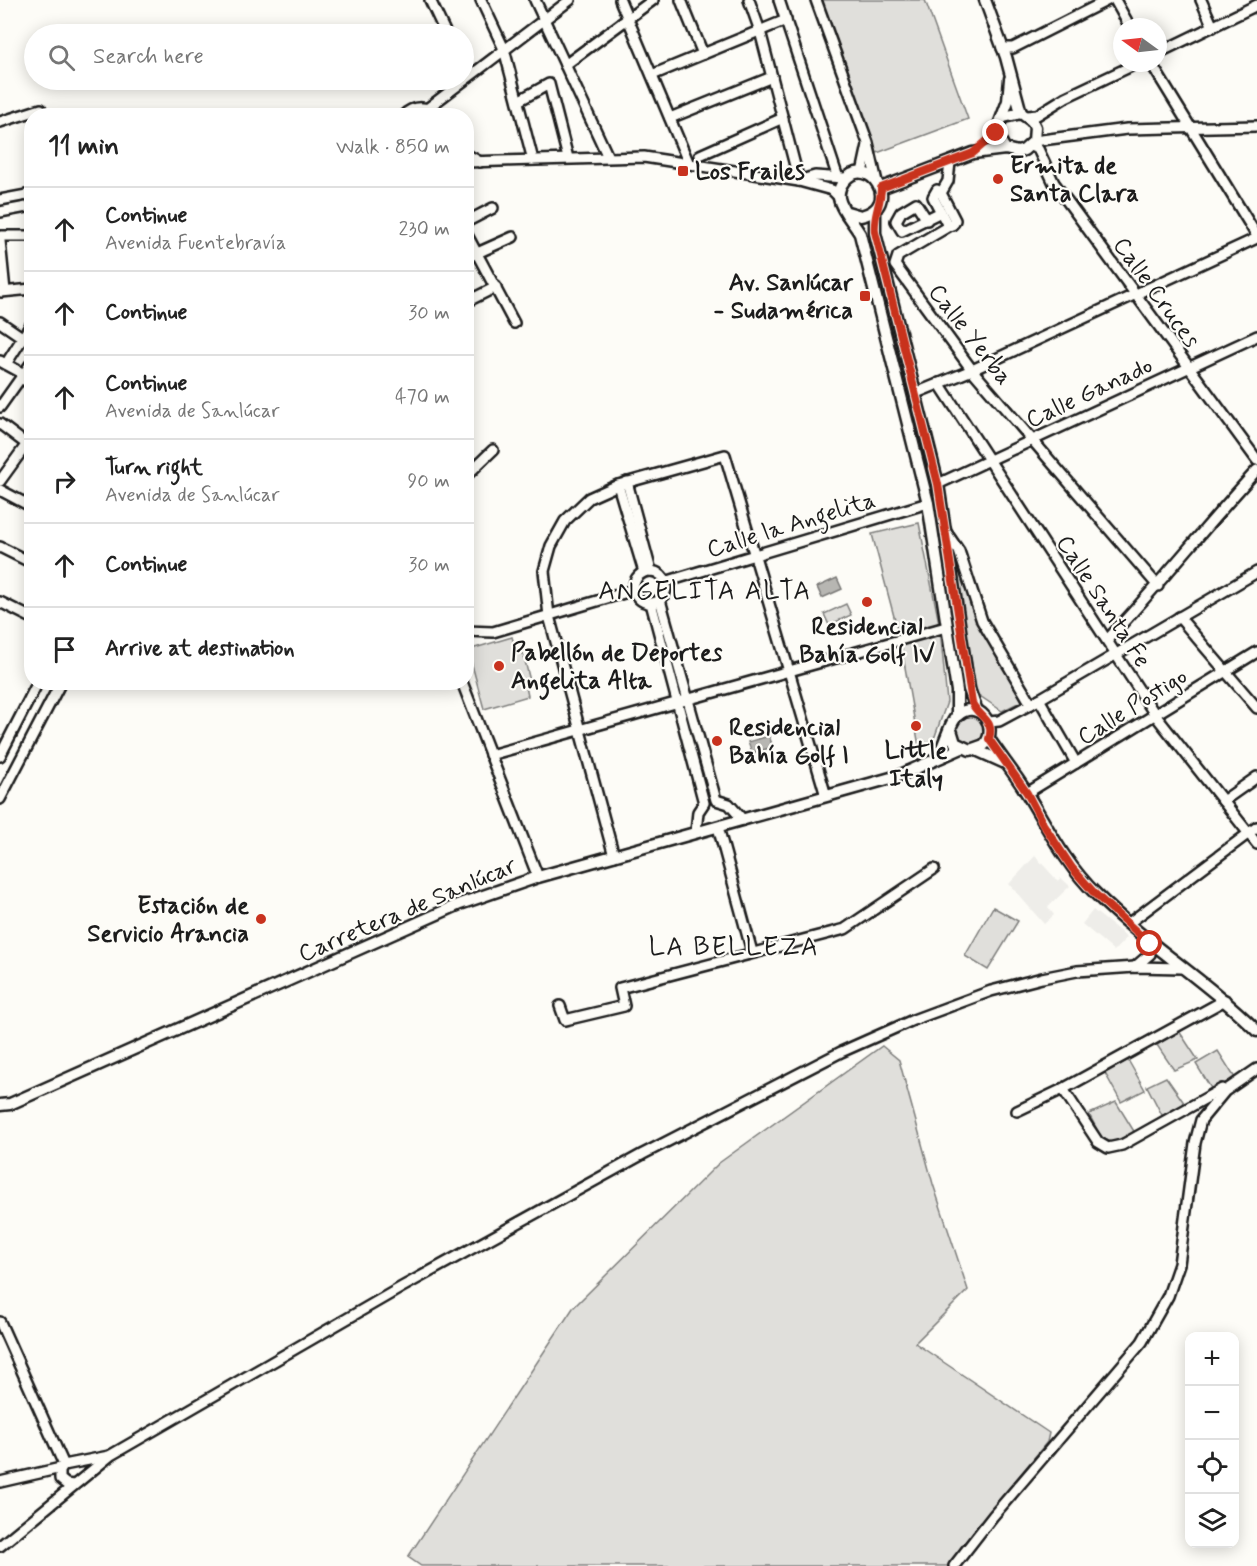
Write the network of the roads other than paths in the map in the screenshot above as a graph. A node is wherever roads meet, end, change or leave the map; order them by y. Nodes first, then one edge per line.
1 (430, 0) edge
2 (481, 0) edge
3 (535, 0) edge
4 (570, 0) edge
5 (620, 0) edge
6 (653, 0) edge
7 (681, 0) edge
8 (749, 0) edge
9 (779, 0) edge
10 (816, 0) edge
11 (985, 0) edge
12 (1108, 0) edge
13 (1115, 0) edge
14 (1201, 0) edge
15 (1257, 5) edge
16 (543, 18) junction
17 (628, 18) junction
18 (1126, 18) edge
19 (786, 20) junction
20 (441, 24) edge
21 (1213, 27) junction
22 (760, 31) junction
23 (1002, 48) junction
24 (504, 49) junction
25 (1167, 50) edge
26 (703, 54) junction
27 (565, 65) junction
28 (474, 69) edge
29 (1119, 72) edge
30 (1156, 72) edge
31 (652, 75) junction
32 (772, 76) junction
33 (1010, 76) junction
34 (448, 90) edge
35 (518, 101) junction
36 (414, 108) edge
37 (428, 108) joint
38 (24, 114) edge
39 (1024, 115) junction
40 (1004, 117) junction
41 (670, 118) junction
42 (783, 118) junction
43 (0, 122) edge
44 (1257, 126) edge
45 (1189, 128) junction
46 (996, 133) junction
47 (868, 143) junction
48 (1032, 143) junction
49 (1005, 149) junction
50 (973, 153) junction
51 (700, 155) dead end
52 (568, 158) junction
53 (608, 158) junction
54 (533, 159) junction
55 (474, 162) edge
56 (950, 162) junction
57 (689, 164) junction
58 (862, 173) junction
59 (842, 178) junction
60 (799, 181) junction
61 (879, 185) junction
62 (941, 193) junction
63 (24, 196) edge
64 (838, 196) junction
65 (0, 200) edge
66 (24, 208) edge
67 (493, 208) dead end
68 (875, 210) junction
69 (0, 212) edge
70 (847, 212) junction
71 (941, 212) junction
72 (474, 218) edge
73 (927, 220) dead end
74 (952, 225) junction
75 (0, 236) edge
76 (24, 236) edge
77 (513, 237) dead end
78 (1257, 237) edge
79 (0, 241) edge
80 (474, 246) edge
81 (478, 253) junction
82 (474, 255) edge
83 (496, 287) junction
84 (24, 290) edge
85 (2, 291) edge
86 (1134, 294) junction
87 (474, 298) edge
88 (0, 322) edge
89 (514, 323) dead end
90 (24, 334) edge
91 (1257, 336) edge
92 (22, 337) junction
93 (3, 363) edge
94 (1189, 367) junction
95 (972, 370) junction
96 (23, 376) joint
97 (939, 383) junction
98 (916, 393) junction
99 (0, 407) edge
100 (0, 424) edge
101 (24, 439) edge
102 (1034, 440) junction
103 (493, 450) dead end
104 (24, 451) edge
105 (988, 460) junction
106 (1257, 460) edge
107 (474, 468) edge
108 (1257, 470) edge
109 (0, 481) edge
110 (622, 483) junction
111 (938, 484) junction
112 (0, 490) edge
113 (24, 503) edge
114 (928, 503) junction
115 (946, 532) junction
116 (0, 547) edge
117 (755, 556) junction
118 (24, 560) edge
119 (648, 572) junction
120 (1257, 572) edge
121 (665, 582) junction
122 (1158, 586) junction
123 (634, 590) junction
124 (0, 602) edge
125 (655, 602) junction
126 (24, 614) edge
127 (549, 616) junction
128 (1179, 617) junction
129 (946, 627) junction
130 (474, 631) edge
131 (1107, 640) junction
132 (1116, 652) junction
133 (1257, 652) edge
134 (790, 669) junction
135 (1224, 672) junction
136 (34, 690) edge
137 (57, 690) edge
138 (465, 690) edge
139 (686, 698) junction
140 (675, 701) junction
141 (1035, 702) junction
142 (1257, 708) edge
143 (977, 711) junction
144 (957, 715) junction
145 (1156, 716) junction
146 (989, 722) junction
147 (578, 729) junction
148 (951, 730) junction
149 (989, 739) junction
150 (962, 748) junction
151 (976, 750) junction
152 (490, 754) junction
153 (0, 756) edge
154 (937, 758) junction
155 (1006, 763) junction
156 (1076, 763) junction
157 (1257, 777) edge
158 (1027, 793) junction
159 (826, 796) junction
160 (0, 799) edge
161 (716, 800) junction
162 (1223, 801) junction
163 (704, 803) junction
164 (743, 820) junction
165 (718, 827) junction
166 (1257, 827) edge
167 (696, 832) junction
168 (1248, 833) junction
169 (1257, 844) edge
170 (614, 856) junction
171 (934, 869) dead end
172 (538, 877) junction
173 (1129, 923) junction
174 (1148, 939) junction
175 (752, 952) junction
176 (1148, 957) junction
177 (1136, 967) junction
178 (1155, 967) junction
179 (1182, 968) junction
180 (1225, 1000) junction
181 (560, 1006) dead end
182 (1257, 1031) edge
183 (1256, 1071) edge
184 (1231, 1086) junction
185 (1063, 1089) junction
186 (5, 1105) edge
187 (1192, 1107) junction
188 (1017, 1111) dead end
189 (0, 1112) edge
190 (1201, 1120) junction
191 (0, 1322) edge
192 (111, 1455) junction
193 (75, 1463) junction
194 (62, 1472) junction
195 (81, 1479) junction
196 (0, 1482) edge
197 (73, 1485) junction
198 (53, 1500) junction
199 (0, 1546) edge
200 (954, 1566) edge

1 - 20 street
2 - 24 street
3 - 16 street
4 - 16 street
5 - 17 street
6 - 17 street
7 - 26 street
8 - 22 street
9 - 19 street
10 - 47 street
11 - 23 main road
12 - 23 street
13 - 18 street
14 - 21 street
15 - 21 street
16 - 24 street
16 - 27 street
17 - 27 street
17 - 31 street
19 - 22 street
19 - 59 street
21 - 25 street
22 - 26 street
22 - 32 street
23 - 33 main road
24 - 28 street
24 - 35 street
26 - 31 street
27 - 53 street
29 - 39 street
30 - 45 street
31 - 41 street
32 - 41 street
32 - 42 street
33 - 39 main road
33 - 40 main road
34 - 37 street
35 - 52 street
35 - 54 street
36 - 37 street
38 - 43 street
39 - 40 main road
39 - 48 main road
40 - 46 main road
41 - 57 street
42 - 51 street
42 - 60 street
44 - 45 street
45 - 48 street
45 - 78 street
46 - 49 main road
46 - 50 main road
47 - 58 street
47 - 61 street
48 - 49 main road
48 - 86 street, Calle Cruces
49 - 50 main road
50 - 56 main road
52 - 53 street
52 - 54 street
53 - 57 street
54 - 55 street
56 - 61 main road
56 - 62 street
57 - 60 street
58 - 59 main road
58 - 61 main road
59 - 60 street
59 - 64 main road
60 - 64 street
61 - 68 main road
62 - 71 street
62 - 74 street
63 - 65 street
64 - 70 main road
66 - 69 street
67 - 72 street
68 - 70 main road
68 - 98 main road
70 - 114 main road
71 - 73 street
71 - 74 street
74 - 95 street, Calle Yerba
75 - 76 street
77 - 81 street
78 - 86 street
79 - 85 street
80 - 81 street
81 - 82 street
81 - 83 street
83 - 87 street
83 - 89 street
84 - 85 street
86 - 94 street, Calle Cruces
86 - 95 street
88 - 92 street
90 - 92 street
91 - 94 street, Calle Ganado
92 - 93 street
93 - 96 street
94 - 102 street, Calle Ganado
94 - 106 street, Calle Cruces
95 - 97 street
95 - 102 street, Calle Yerba
96 - 99 street
97 - 98 street
97 - 105 street, Calle Santa Fe
98 - 111 main road
100 - 101 street
102 - 105 street, Calle Ganado
102 - 122 street, Calle Yerba
103 - 107 street
104 - 109 street
105 - 111 street, Calle Ganado
105 - 131 street, Calle Santa Fe
108 - 122 street
110 - 117 street
110 - 119 street
110 - 127 street
111 - 115 main road
112 - 113 street
114 - 117 street, Calle la Angelita
114 - 129 main road
115 - 141 street
115 - 143 main road
116 - 118 street
117 - 121 street, Calle la Angelita
117 - 134 street
119 - 121 street
119 - 123 street
120 - 128 street
121 - 125 street
122 - 131 street
123 - 125 street
123 - 127 street
124 - 126 street
125 - 139 street
125 - 140 street
127 - 130 street
127 - 147 street
128 - 132 street
128 - 135 street
129 - 134 street
129 - 144 main road
131 - 132 street, Calle Santa Fe
132 - 141 street
132 - 145 street, Calle Santa Fe
133 - 135 street, Calle Postigo
134 - 139 street
134 - 159 street
135 - 142 street
135 - 145 street, Calle Postigo
136 - 153 street
137 - 160 street
138 - 152 street
139 - 140 street
139 - 161 street
140 - 147 street
140 - 163 street
141 - 146 street
141 - 156 street
143 - 144 main road
143 - 146 main road
144 - 148 main road
145 - 156 street, Calle Postigo
145 - 162 street, Calle Santa Fe
146 - 149 main road
147 - 152 street
147 - 170 street
148 - 150 main road
148 - 154 main road
149 - 151 main road
149 - 155 main road
150 - 151 main road
150 - 154 main road, Carretera de Sanlúcar
151 - 155 main road
152 - 172 street
154 - 159 main road, Carretera de Sanlúcar
155 - 158 main road
156 - 158 street, Calle Postigo
157 - 162 street
158 - 173 main road
159 - 164 main road, Carretera de Sanlúcar
161 - 163 street
161 - 164 street
162 - 168 street, Calle Santa Fe
163 - 167 street
164 - 165 main road, Carretera de Sanlúcar
165 - 167 main road, Carretera de Sanlúcar
165 - 175 street
166 - 168 street
167 - 170 main road, Carretera de Sanlúcar
168 - 169 street, Calle Santa Fe
168 - 173 street
170 - 172 main road, Carretera de Sanlúcar
171 - 175 street
172 - 186 main road, Carretera de Sanlúcar
173 - 174 main road
174 - 176 street
174 - 179 main road
175 - 181 street
176 - 177 street
176 - 178 street
177 - 178 street
177 - 192 street
178 - 179 street
179 - 180 main road
180 - 182 main road
180 - 185 street
183 - 184 street
184 - 187 street
184 - 190 street
185 - 187 street
185 - 188 street
186 - 189 main road, Carretera de Sanlúcar
187 - 190 street
190 - 200 street
191 - 194 street
192 - 193 street
192 - 195 street
193 - 194 street
193 - 195 street
194 - 196 street
194 - 197 street
194 - 198 street
195 - 197 street
197 - 198 street
198 - 199 street

